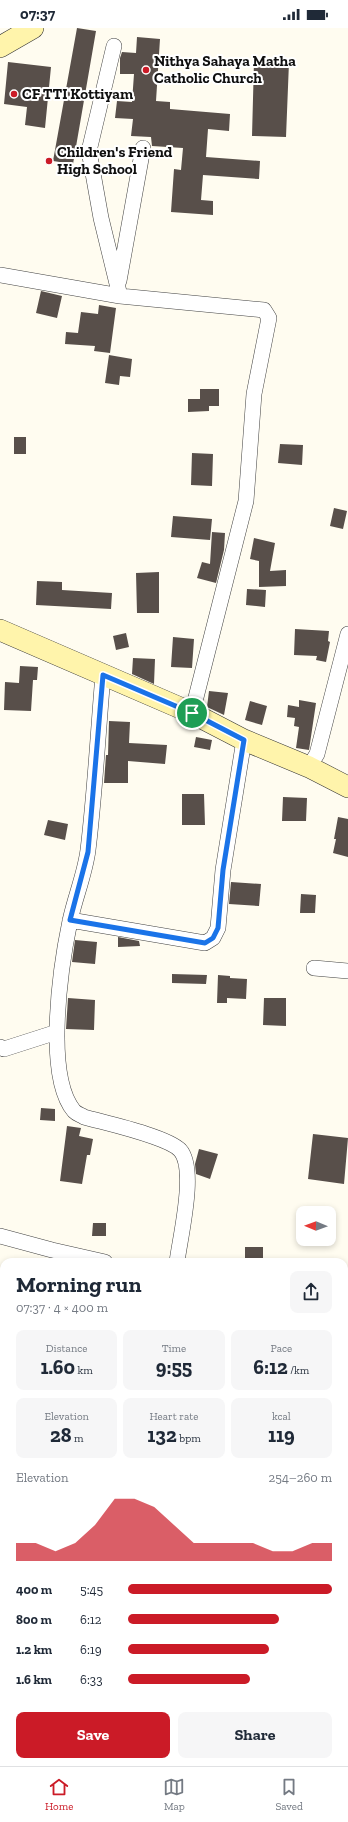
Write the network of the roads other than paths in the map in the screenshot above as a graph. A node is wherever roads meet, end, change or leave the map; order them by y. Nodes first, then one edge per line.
1 (33, 28) edge
2 (114, 46) dead end
3 (0, 47) edge
4 (143, 148) dead end
5 (0, 275) edge
6 (119, 291) junction
7 (0, 630) edge
8 (348, 634) edge
9 (103, 675) junction
10 (192, 713) junction
11 (244, 740) junction
12 (309, 767) junction
13 (348, 787) edge
14 (70, 920) junction
15 (314, 968) dead end
16 (348, 971) edge
17 (57, 1032) junction
18 (0, 1047) edge
19 (0, 1236) edge
20 (87, 1258) edge
21 (178, 1258) edge

1 - 3 main road
2 - 6 street
4 - 6 street
5 - 6 street
6 - 10 street
7 - 9 main road
8 - 12 street
9 - 10 main road
9 - 14 street
10 - 11 main road
11 - 12 main road
11 - 14 street
12 - 13 main road
14 - 17 street
15 - 16 street
17 - 18 street
17 - 21 street
19 - 20 street

